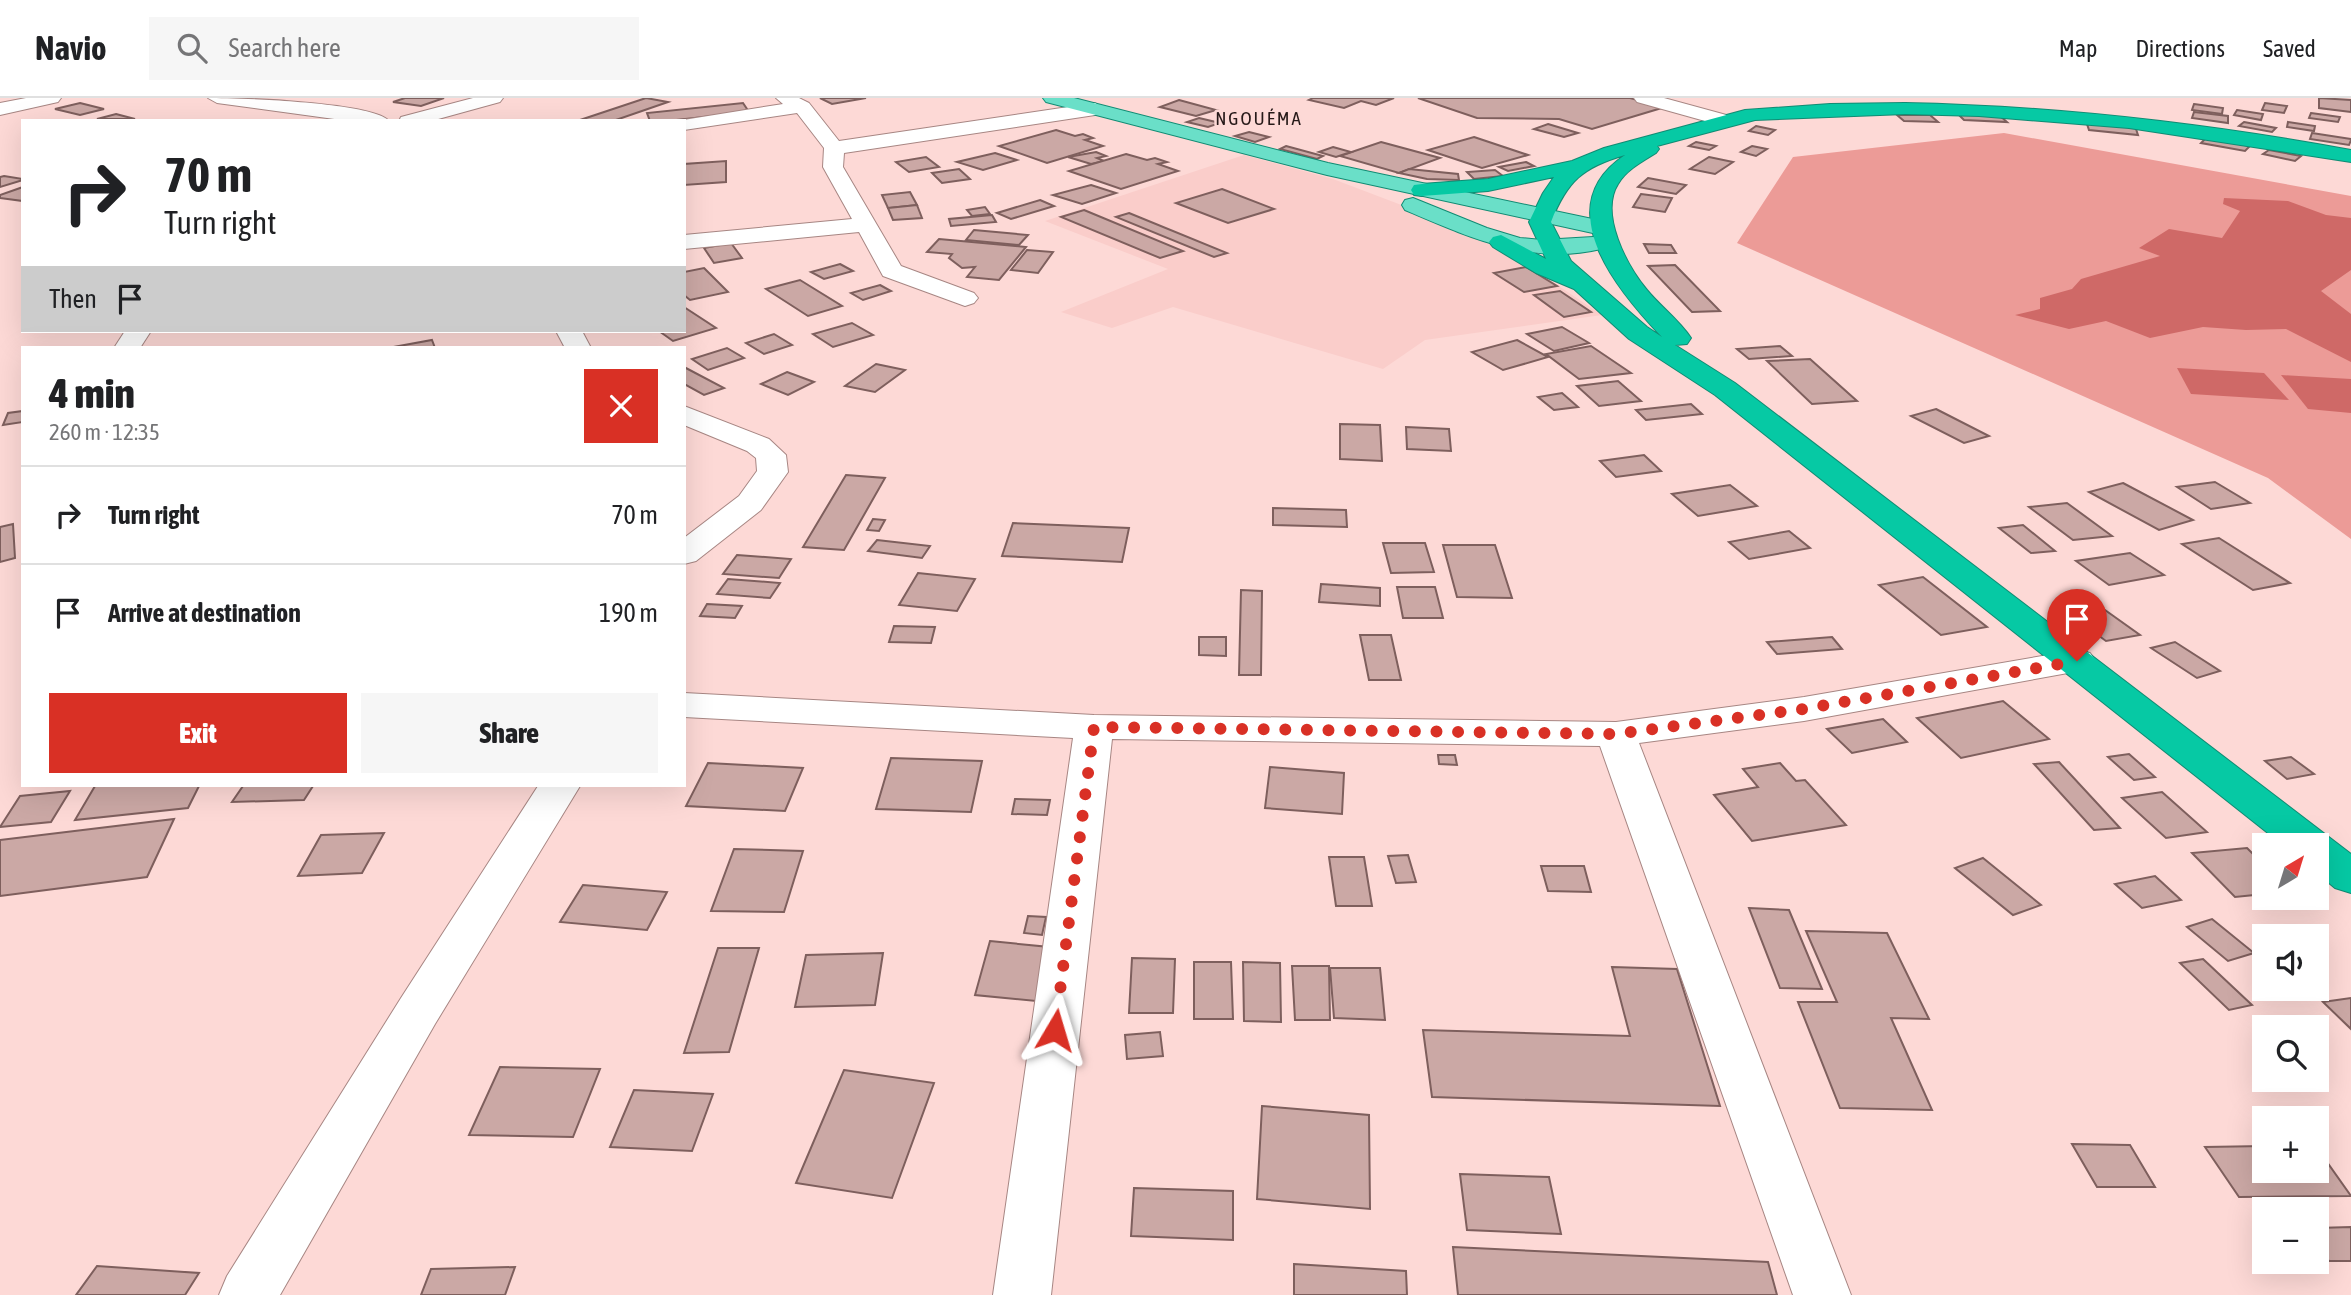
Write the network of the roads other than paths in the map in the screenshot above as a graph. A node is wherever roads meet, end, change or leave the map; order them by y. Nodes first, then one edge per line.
1 (52, 98) edge
2 (217, 98) edge
3 (494, 98) edge
4 (1052, 98) edge
5 (1643, 98) edge
6 (794, 103) edge
7 (1095, 109) junction
8 (0, 110) edge
9 (370, 119) edge
10 (415, 119) edge
11 (1723, 120) junction
12 (686, 124) edge
13 (1672, 135) junction
14 (834, 148) junction
15 (2351, 156) edge
16 (1574, 167) junction
17 (1327, 169) junction
18 (1422, 190) junction
19 (1543, 214) junction
20 (865, 225) junction
21 (1604, 235) junction
22 (686, 242) edge
23 (1501, 242) junction
24 (1551, 248) junction
25 (1583, 287) junction
26 (965, 298) dead end
27 (1725, 389) junction
28 (686, 416) edge
29 (686, 552) edge
30 (2077, 661) junction
31 (686, 705) edge
32 (1094, 727) junction
33 (1616, 734) junction
34 (558, 787) edge
35 (2296, 833) edge
36 (2329, 860) edge
37 (2351, 877) edge
38 (248, 1295) edge
39 (1022, 1295) edge
40 (1822, 1295) edge

1 - 8 street
2 - 9 street
3 - 10 street
4 - 7 main road
5 - 11 street
6 - 12 street
6 - 14 street
7 - 14 street
7 - 17 main road
11 - 13 highway
11 - 15 highway
13 - 16 highway
13 - 21 highway
14 - 20 street
16 - 18 highway
16 - 19 highway
17 - 18 main road
17 - 23 main road
18 - 19 main road
19 - 21 main road
19 - 24 highway
20 - 22 street
20 - 26 street
21 - 24 main road
21 - 27 highway
23 - 24 main road
23 - 25 highway
24 - 25 highway
25 - 27 highway
27 - 30 highway
28 - 29 street
30 - 33 street
30 - 35 highway
31 - 32 street
32 - 33 street
32 - 39 street
33 - 40 street
34 - 38 street
36 - 37 highway

